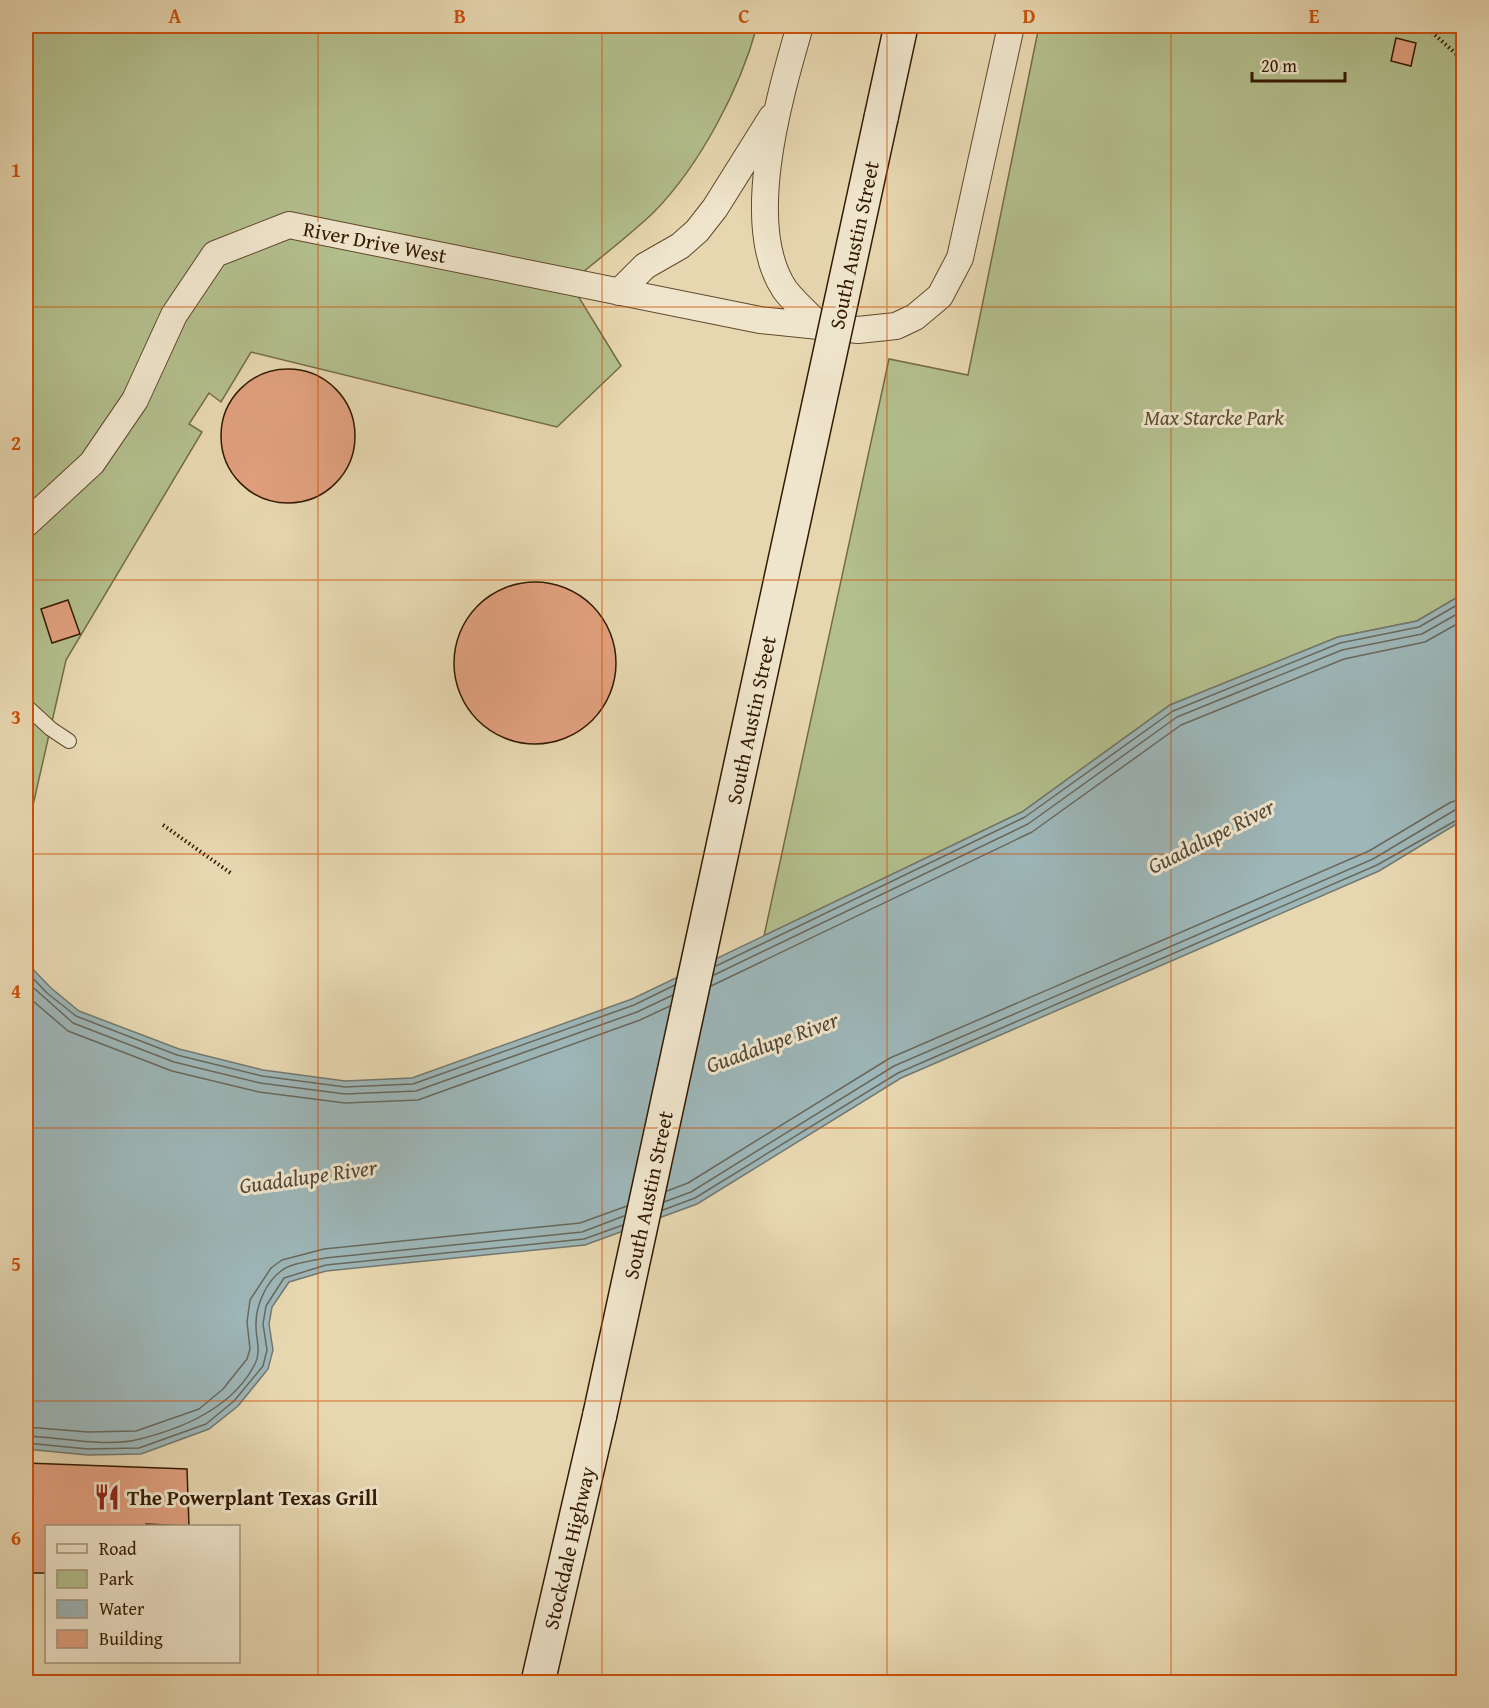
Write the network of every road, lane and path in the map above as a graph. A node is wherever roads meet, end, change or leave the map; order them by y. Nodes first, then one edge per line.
1 (800, 26) edge
2 (901, 26) edge
3 (1011, 26) edge
4 (1355, 26) edge
5 (1382, 26) edge
6 (1425, 26) edge
7 (1464, 61) edge
8 (777, 109) junction
9 (619, 292) junction
10 (820, 326) junction
11 (26, 524) edge
12 (26, 706) edge
13 (69, 741) dead end
14 (163, 825) dead end
15 (232, 874) dead end
16 (600, 1414) joint
17 (538, 1683) edge

1 - 8 street
2 - 16 main road, South Austin Street, bridge
3 - 10 street, River Drive West
4 - 5 path
6 - 7 path
8 - 9 street
8 - 10 street
9 - 10 street, River Drive West
9 - 11 street, River Drive West
12 - 13 lane
14 - 15 path
16 - 17 main road, Stockdale Highway

